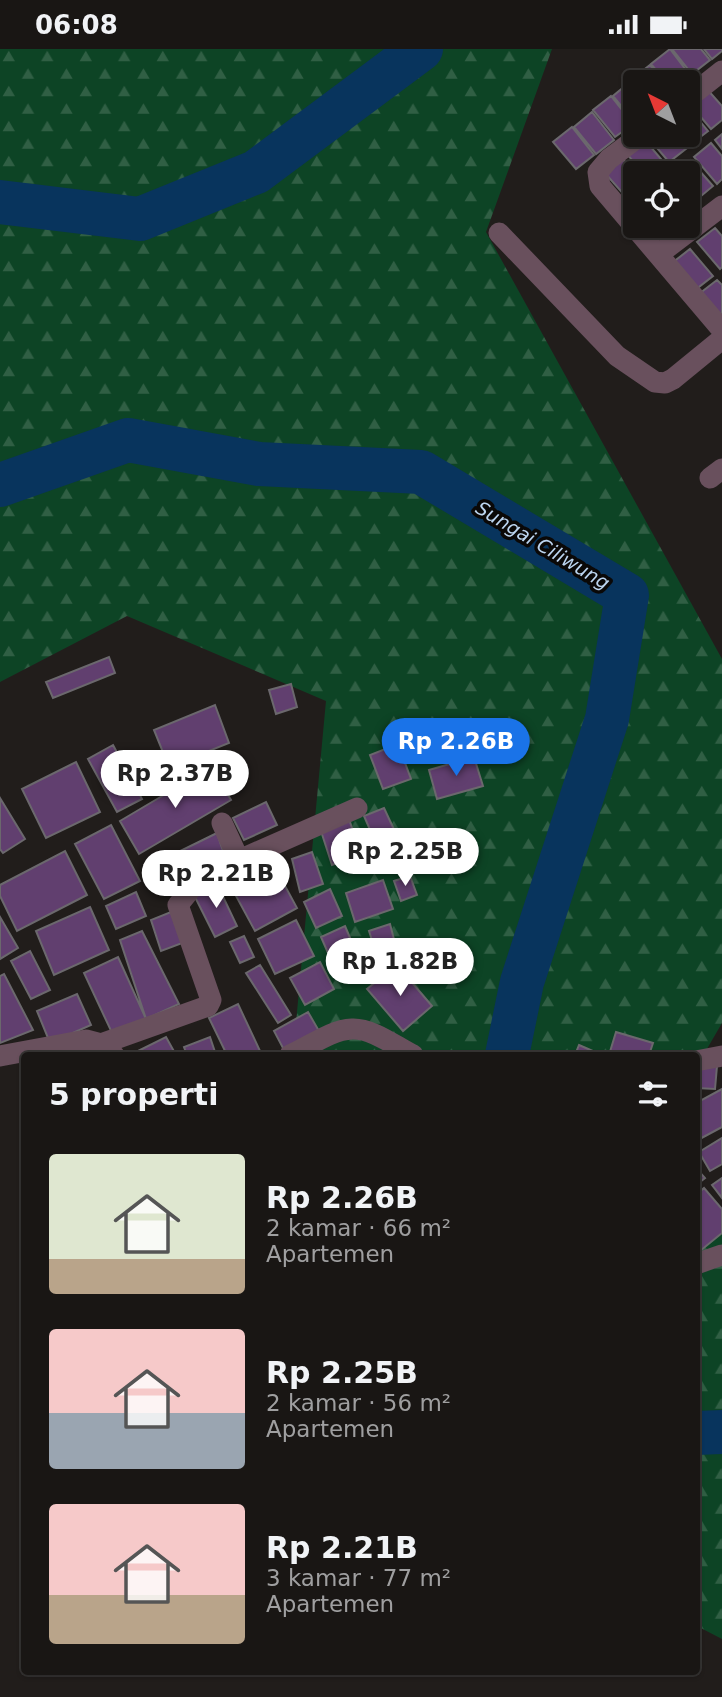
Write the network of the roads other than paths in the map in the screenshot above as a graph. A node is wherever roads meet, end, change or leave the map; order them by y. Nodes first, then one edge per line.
1 (722, 71) edge
2 (700, 88) edge
3 (626, 147) edge
4 (722, 206) edge
5 (499, 233) dead end
6 (659, 254) junction
7 (722, 330) edge
8 (722, 338) edge
9 (357, 808) dead end
10 (222, 823) dead end
11 (239, 860) junction
12 (108, 1050) edge
13 (21, 1052) edge
14 (22, 1052) edge
15 (297, 1052) edge
16 (407, 1052) edge
17 (0, 1056) edge
18 (722, 1056) edge
19 (700, 1060) edge
20 (722, 1255) edge
21 (700, 1263) edge

1 - 2 street
3 - 6 street
4 - 6 street
5 - 8 street
6 - 7 street
9 - 11 street
10 - 11 street
11 - 12 street
12 - 14 street
13 - 17 street
15 - 16 street
18 - 19 street
20 - 21 street

